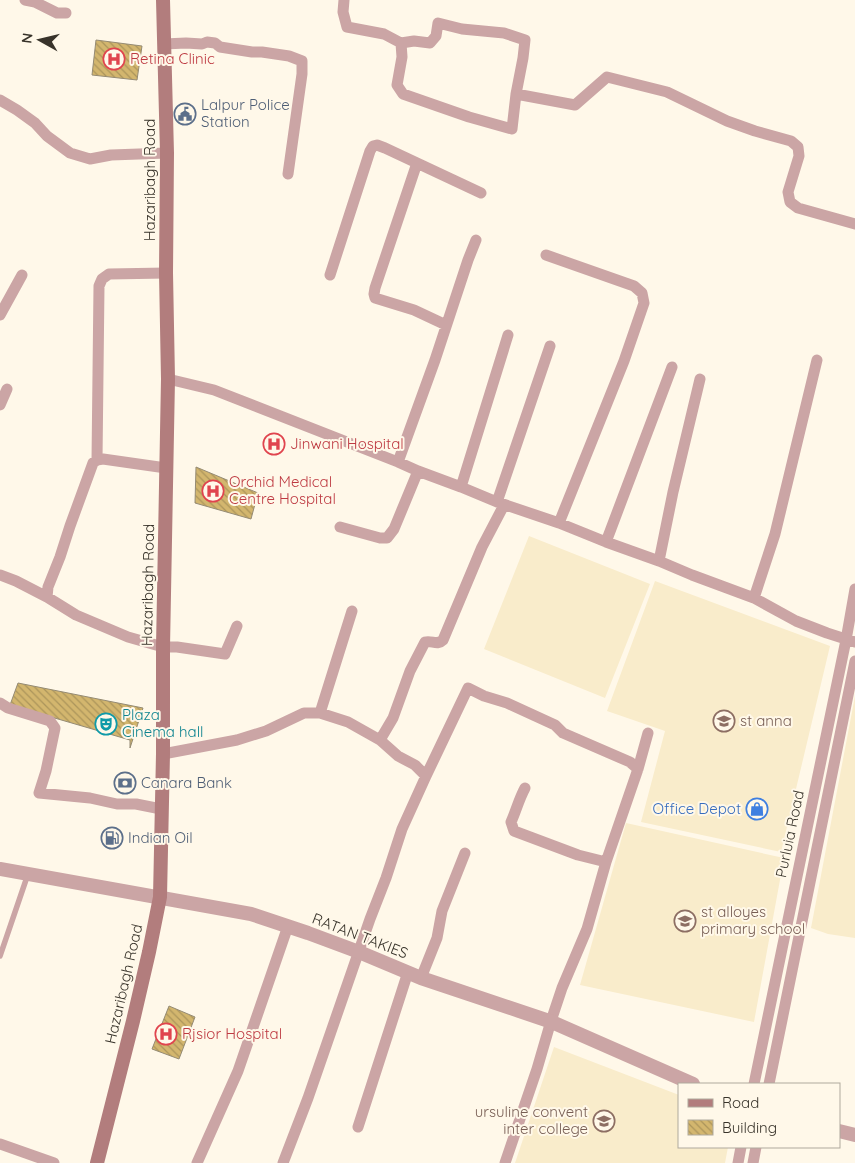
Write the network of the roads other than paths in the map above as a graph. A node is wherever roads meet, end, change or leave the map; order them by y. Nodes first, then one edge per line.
1 (25, 0) edge
2 (163, 0) edge
3 (344, 0) edge
4 (66, 13) dead end
5 (401, 43) junction
6 (164, 44) junction
7 (516, 94) junction
8 (0, 100) edge
9 (167, 153) junction
10 (417, 163) junction
11 (288, 174) dead end
12 (480, 193) dead end
13 (855, 224) edge
14 (476, 240) dead end
15 (546, 255) dead end
16 (166, 273) junction
17 (22, 275) dead end
18 (330, 275) dead end
19 (0, 315) edge
20 (446, 325) junction
21 (508, 335) dead end
22 (550, 346) dead end
23 (817, 360) dead end
24 (672, 367) dead end
25 (168, 379) junction
26 (700, 379) dead end
27 (7, 388) dead end
28 (0, 405) edge
29 (97, 460) junction
30 (398, 462) junction
31 (166, 468) junction
32 (418, 471) junction
33 (460, 487) junction
34 (500, 503) junction
35 (559, 523) junction
36 (340, 527) dead end
37 (606, 542) junction
38 (659, 561) junction
39 (0, 575) edge
40 (855, 590) edge
41 (47, 597) junction
42 (754, 598) junction
43 (352, 611) dead end
44 (237, 626) dead end
45 (850, 641) edge
46 (163, 647) junction
47 (855, 661) edge
48 (0, 703) edge
49 (320, 713) junction
50 (648, 732) dead end
51 (380, 740) junction
52 (163, 754) junction
53 (638, 769) junction
54 (426, 776) junction
55 (524, 788) dead end
56 (161, 809) junction
57 (465, 853) dead end
58 (606, 862) junction
59 (0, 869) edge
60 (28, 874) junction
61 (160, 897) junction
62 (288, 926) junction
63 (359, 952) junction
64 (0, 956) edge
65 (408, 972) junction
66 (421, 978) junction
67 (552, 1022) junction
68 (691, 1083) edge
69 (754, 1083) edge
70 (769, 1083) edge
71 (358, 1127) dead end
72 (840, 1131) edge
73 (855, 1135) edge
74 (0, 1144) edge
75 (741, 1148) edge
76 (756, 1148) edge
77 (54, 1163) edge
78 (97, 1163) edge
79 (197, 1163) edge
80 (283, 1163) edge
81 (505, 1163) edge
82 (738, 1163) edge
83 (753, 1163) edge

1 - 4 street
2 - 6 main road, Hazaribagh Road
3 - 5 street
5 - 7 street
5 - 7 street
6 - 9 main road, Hazaribagh Road
6 - 11 street
7 - 13 street
8 - 9 street
9 - 16 main road, Hazaribagh Road
10 - 12 street
10 - 18 street
10 - 20 street
14 - 20 street
15 - 35 street
16 - 25 main road, Hazaribagh Road
16 - 29 street
17 - 19 street
20 - 30 street
21 - 33 street
22 - 34 street
23 - 42 street
24 - 37 street
25 - 30 street
25 - 31 main road, Hazaribagh Road
26 - 38 street
27 - 28 street
29 - 31 street
29 - 41 street
30 - 32 street
31 - 46 main road, Hazaribagh Road
32 - 33 street
32 - 36 street
33 - 34 street
34 - 35 street
34 - 51 street
35 - 37 street
37 - 38 street
38 - 42 street
39 - 41 street
40 - 45 street, Purluia Road
41 - 46 street
42 - 45 street
43 - 49 street
44 - 46 street
45 - 69 street, Purluia Road
46 - 52 main road, Hazaribagh Road
47 - 70 street, Purluia Road
48 - 56 street
49 - 51 street
49 - 52 street
50 - 53 street
51 - 54 street
52 - 56 main road, Hazaribagh Road
53 - 54 street
53 - 58 street
54 - 63 street
55 - 58 street
56 - 61 main road, Hazaribagh Road
57 - 66 street
58 - 67 street
59 - 60 street, RATAN TAKIES
60 - 61 street, RATAN TAKIES
60 - 64 lane
61 - 62 street, RATAN TAKIES
61 - 78 main road, Hazaribagh Road
62 - 63 street, RATAN TAKIES
62 - 79 street
63 - 65 street, RATAN TAKIES
63 - 80 street
65 - 66 street, RATAN TAKIES
65 - 71 street
66 - 67 street, RATAN TAKIES
67 - 68 street, RATAN TAKIES
67 - 81 street
72 - 73 street
74 - 77 street
75 - 82 street
76 - 83 street

